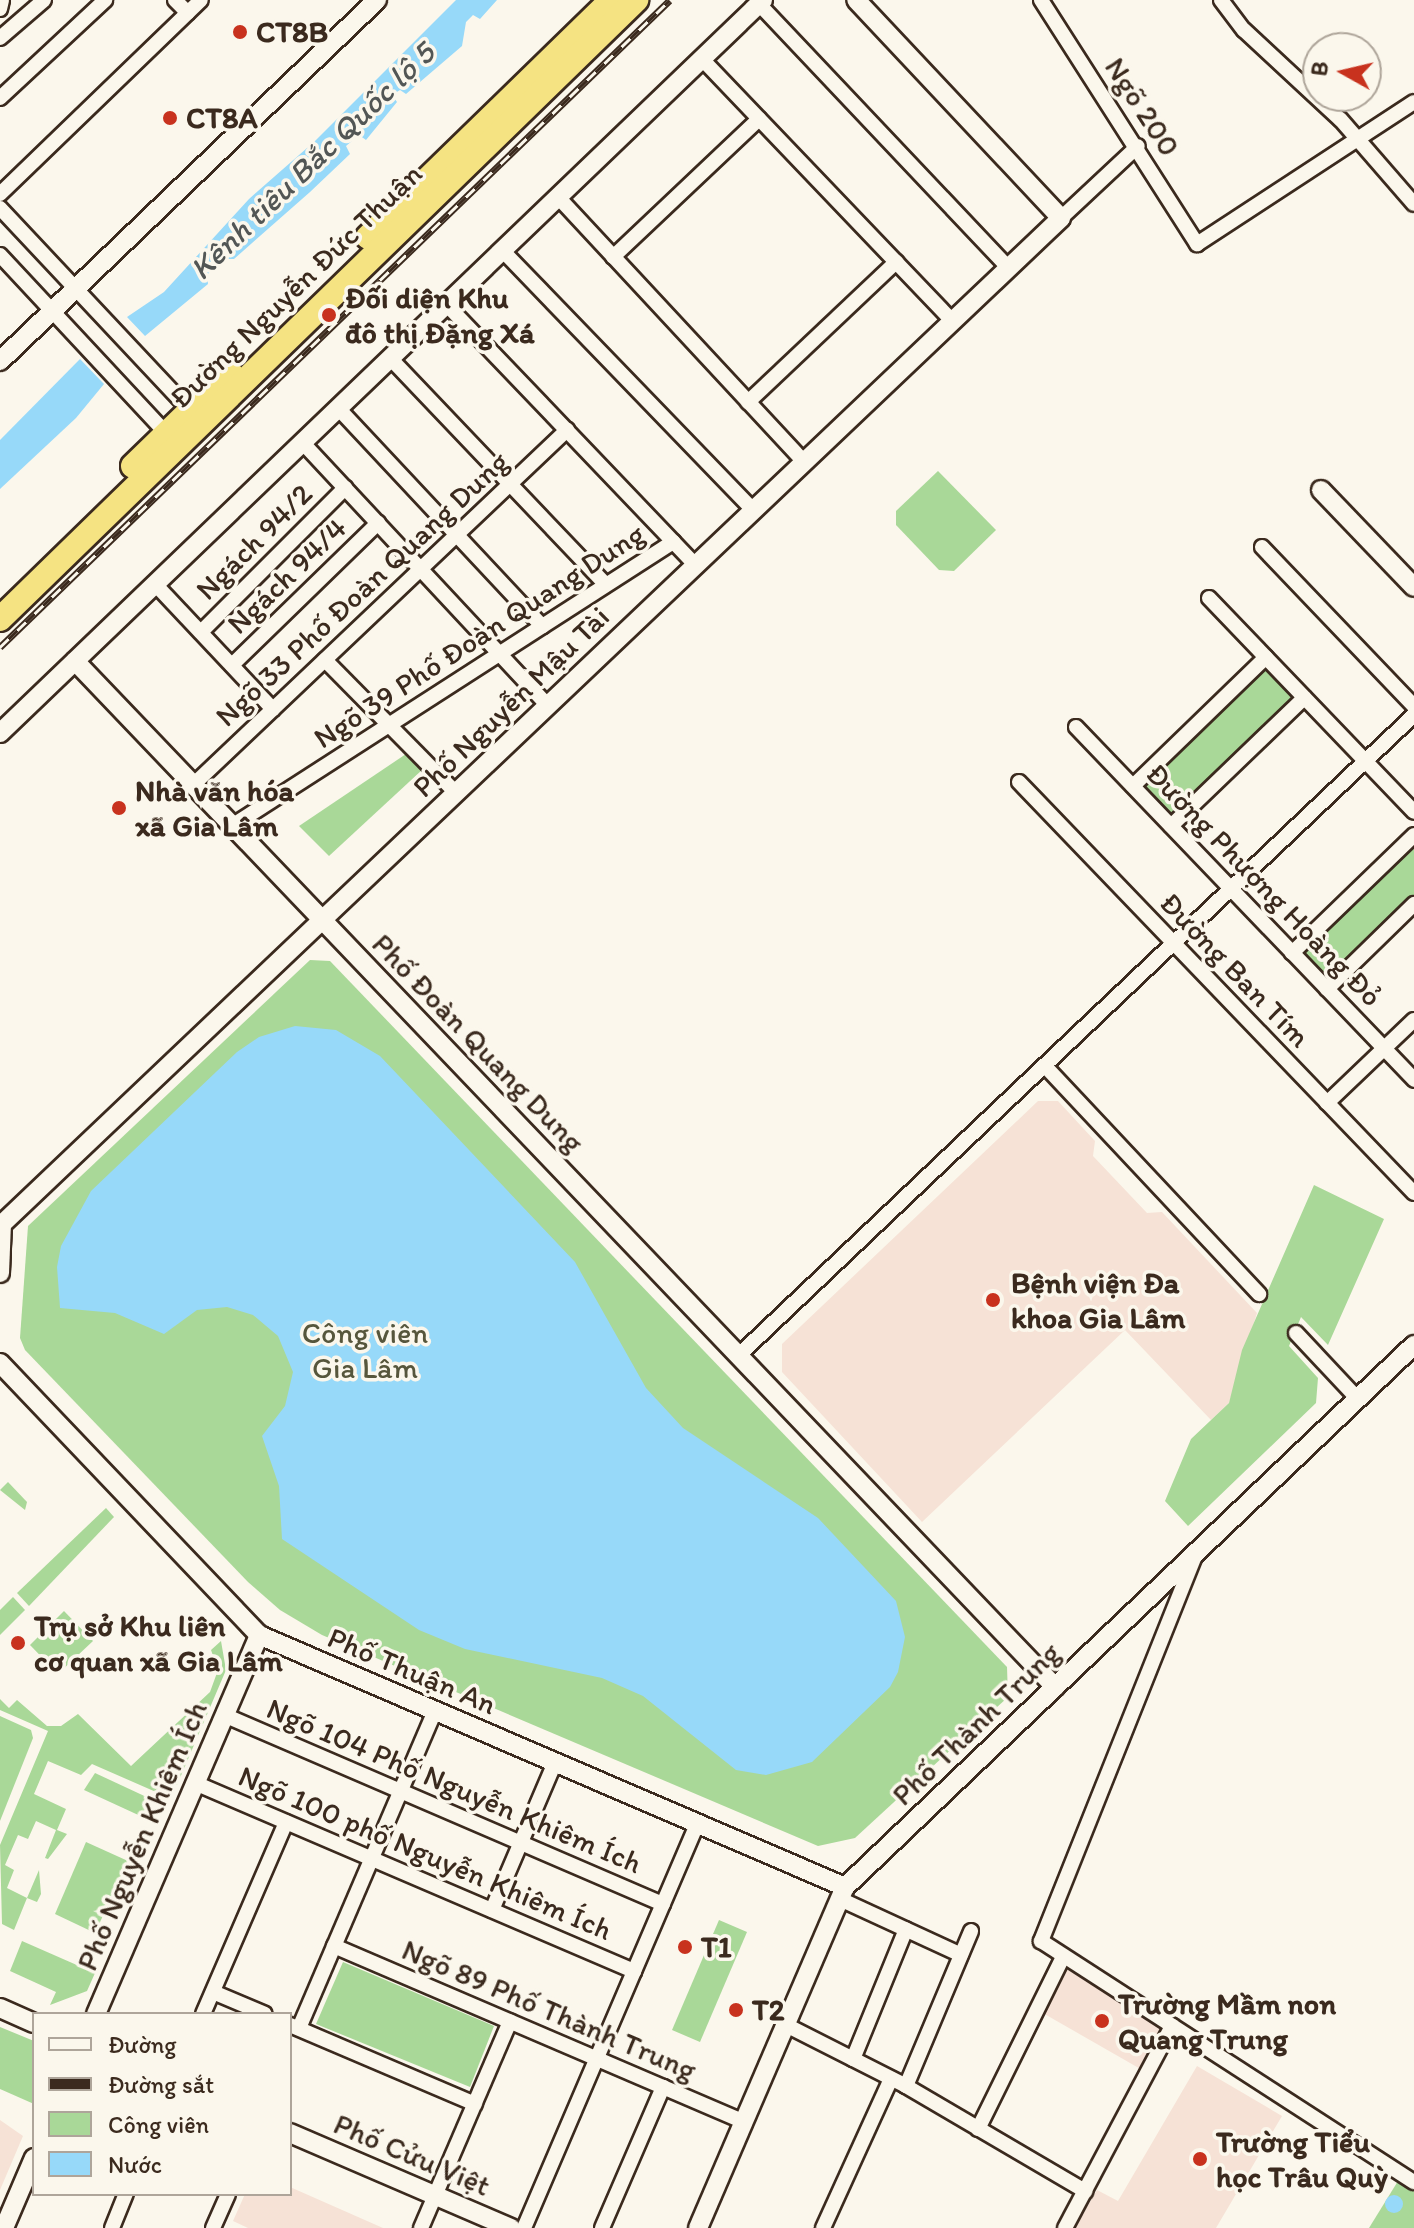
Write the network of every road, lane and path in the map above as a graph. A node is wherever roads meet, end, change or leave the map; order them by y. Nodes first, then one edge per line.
1 (2, 0) edge
2 (44, 0) edge
3 (175, 0) edge
4 (201, 0) edge
5 (377, 0) edge
6 (612, 0) edge
7 (636, 0) edge
8 (856, 0) edge
9 (1041, 0) edge
10 (1221, 0) edge
11 (102, 1) edge
12 (761, 2) edge
13 (0, 9) edge
14 (188, 13) junction
15 (0, 38) edge
16 (702, 59) junction
17 (0, 98) edge
18 (1414, 102) edge
19 (759, 119) junction
20 (1358, 139) junction
21 (1138, 146) junction
22 (0, 194) edge
23 (558, 197) junction
24 (1414, 204) edge
25 (0, 208) edge
26 (1061, 218) junction
27 (502, 250) junction
28 (0, 255) edge
29 (613, 257) junction
30 (896, 262) junction
31 (1009, 268) junction
32 (76, 289) junction
33 (446, 304) junction
34 (52, 311) junction
35 (952, 321) junction
36 (390, 358) junction
37 (0, 361) edge
38 (748, 402) junction
39 (338, 408) junction
40 (196, 416) junction
41 (567, 430) junction
42 (172, 440) junction
43 (302, 442) junction
44 (804, 462) junction
45 (509, 485) junction
46 (345, 488) junction
47 (1321, 490) dead end
48 (753, 510) junction
49 (378, 523) junction
50 (458, 534) junction
51 (673, 542) junction
52 (1262, 547) dead end
53 (695, 565) junction
54 (421, 569) junction
55 (155, 584) junction
56 (606, 585) junction
57 (1414, 587) edge
58 (0, 597) edge
59 (1209, 598) dead end
60 (0, 619) edge
61 (542, 626) junction
62 (201, 632) junction
63 (499, 653) junction
64 (1266, 657) junction
65 (325, 660) junction
66 (75, 661) junction
67 (232, 665) junction
68 (1304, 698) junction
69 (548, 706) junction
70 (1414, 706) edge
71 (273, 709) junction
72 (1414, 715) edge
73 (389, 725) junction
74 (1076, 727) dead end
75 (0, 733) edge
76 (1365, 761) junction
77 (1019, 782) dead end
78 (193, 785) junction
79 (1133, 786) junction
80 (456, 793) junction
81 (1414, 812) edge
82 (232, 826) junction
83 (1171, 826) junction
84 (1414, 835) edge
85 (1230, 888) junction
86 (1414, 904) edge
87 (322, 920) junction
88 (1173, 942) junction
89 (1292, 953) junction
90 (1327, 989) junction
91 (1414, 1020) edge
92 (1384, 1048) junction
93 (1045, 1066) junction
94 (1414, 1080) edge
95 (1327, 1103) junction
96 (1414, 1193) edge
97 (1, 1225) edge
98 (0, 1273) edge
99 (1259, 1294) dead end
100 (1296, 1333) dead end
101 (1414, 1345) edge
102 (738, 1356) junction
103 (0, 1363) edge
104 (1358, 1399) junction
105 (1197, 1552) junction
106 (259, 1635) junction
107 (1055, 1687) junction
108 (435, 1711) junction
109 (224, 1715) junction
110 (555, 1762) junction
111 (195, 1783) junction
112 (401, 1791) junction
113 (286, 1822) junction
114 (697, 1824) junction
115 (520, 1843) junction
116 (372, 1859) junction
117 (843, 1893) junction
118 (663, 1904) junction
119 (492, 1910) junction
120 (906, 1929) junction
121 (971, 1931) dead end
122 (334, 1946) junction
123 (961, 1955) junction
124 (1063, 1957) junction
125 (634, 1971) junction
126 (213, 1992) junction
127 (0, 2008) edge
128 (97, 2012) edge
129 (204, 2012) edge
130 (260, 2012) edge
131 (510, 2021) junction
132 (32, 2022) edge
133 (786, 2025) junction
134 (295, 2026) edge
135 (1172, 2026) junction
136 (596, 2059) junction
137 (853, 2059) junction
138 (891, 2079) junction
139 (906, 2086) junction
140 (663, 2087) junction
141 (475, 2104) junction
142 (744, 2122) junction
143 (978, 2129) junction
144 (292, 2134) edge
145 (32, 2163) edge
146 (1414, 2182) edge
147 (1085, 2191) junction
148 (435, 2195) junction
149 (125, 2196) edge
150 (227, 2196) edge
151 (4, 2228) edge
152 (112, 2228) edge
153 (213, 2228) edge
154 (421, 2228) edge
155 (511, 2228) edge
156 (524, 2228) edge
157 (602, 2228) edge
158 (698, 2228) edge
159 (823, 2228) edge
160 (1065, 2228) edge

1 - 13 street
2 - 15 street
3 - 14 street
4 - 14 street
5 - 32 street
6 - 40 highway, Đường Nguyễn Đức Thuận
7 - 40 highway, Đường Nguyễn Đức Thuận
8 - 26 street
9 - 21 street, Ngõ 200
10 - 20 street
11 - 17 street
12 - 16 street
12 - 31 street
14 - 22 street
16 - 19 street
16 - 23 street
18 - 20 street
19 - 29 street
19 - 30 street
20 - 21 street, Ngõ 200
20 - 24 street
21 - 26 street
23 - 27 street
23 - 29 street
25 - 32 street
26 - 31 street, Phố Nguyễn Mậu Tài
27 - 33 street
27 - 48 street
28 - 34 street
29 - 38 street
30 - 35 street
30 - 38 street
31 - 35 street, Phố Nguyễn Mậu Tài
32 - 34 street
32 - 40 street
33 - 36 street
33 - 41 street
34 - 37 street
34 - 42 street
35 - 44 street, Phố Nguyễn Mậu Tài
36 - 39 street
36 - 45 street
38 - 44 street
39 - 43 street
39 - 50 street
40 - 42 highway, Đường Nguyễn Đức Thuận
41 - 45 street, Ngõ 33 Phố Đoàn Quang Dung
41 - 51 street
42 - 58 highway, Đường Nguyễn Đức Thuận
42 - 60 highway, Đường Nguyễn Đức Thuận
43 - 46 street
43 - 55 street
44 - 48 street, Phố Nguyễn Mậu Tài
45 - 50 street, Ngõ 33 Phố Đoàn Quang Dung
45 - 56 street
46 - 49 street
46 - 62 street, Ngách 94/2
47 - 57 street
48 - 53 street, Phố Nguyễn Mậu Tài
49 - 54 street
49 - 67 street, Ngách 94/4
50 - 54 street, Ngõ 33 Phố Đoàn Quang Dung
50 - 61 street
51 - 53 street
51 - 56 street, Ngõ 39 Phố Đoàn Quang Dung
52 - 70 street
53 - 69 street, Phố Nguyễn Mậu Tài
54 - 63 street
54 - 65 street, Ngõ 33 Phố Đoàn Quang Dung
55 - 62 street
55 - 66 street
56 - 61 street, Ngõ 39 Phố Đoàn Quang Dung
59 - 64 street
61 - 63 street, Ngõ 39 Phố Đoàn Quang Dung
62 - 67 street
63 - 69 street
63 - 73 street, Ngõ 39 Phố Đoàn Quang Dung
64 - 68 street
64 - 79 street
65 - 71 street, Ngõ 33 Phố Đoàn Quang Dung
65 - 73 street
66 - 75 street
66 - 78 street, Phố Đoàn Quang Dung
67 - 71 street
68 - 76 street
68 - 83 street
69 - 80 street, Phố Nguyễn Mậu Tài
71 - 78 street, Ngõ 33 Phố Đoàn Quang Dung
72 - 76 street
73 - 80 street
73 - 82 street, Ngõ 39 Phố Đoàn Quang Dung
74 - 79 street, Đường Phượng Hoàng Đỏ
76 - 81 street
76 - 85 street
77 - 88 street, Đường Ban Tím
78 - 82 street, Phố Đoàn Quang Dung
79 - 83 street, Đường Phượng Hoàng Đỏ
80 - 87 street, Phố Nguyễn Mậu Tài
82 - 87 street, Phố Đoàn Quang Dung
83 - 85 street, Đường Phượng Hoàng Đỏ
84 - 89 street
85 - 88 street
85 - 89 street, Đường Phượng Hoàng Đỏ
86 - 90 street
87 - 97 street, Phố Nguyễn Mậu Tài
87 - 102 street, Phố Đoàn Quang Dung
88 - 93 street
88 - 95 street, Đường Ban Tím
89 - 90 street, Đường Phượng Hoàng Đỏ
90 - 92 street, Đường Phượng Hoàng Đỏ
91 - 92 street
92 - 94 street, Đường Phượng Hoàng Đỏ
92 - 95 street
93 - 99 street
93 - 102 street
95 - 96 street, Đường Ban Tím
97 - 98 street
100 - 104 street
101 - 104 street, Phố Thành Trung
102 - 107 street, Phố Đoàn Quang Dung
103 - 106 street, Phố Thuận An
104 - 105 street, Phố Thành Trung
105 - 107 street, Phố Thành Trung
105 - 124 street
106 - 108 street, Phố Thuận An
106 - 109 street, Phố Nguyễn Khiêm Ích
107 - 117 street, Phố Thành Trung
108 - 110 street, Phố Thuận An
108 - 112 street
109 - 111 street, Phố Nguyễn Khiêm Ích
109 - 112 street, Ngõ 104 Phố Nguyễn Khiêm Ích
110 - 114 street, Phố Thuận An
110 - 115 street
111 - 113 street, Ngõ 100 phố Nguyễn Khiêm Ích
111 - 128 street, Phố Nguyễn Khiêm Ích
112 - 115 street, Ngõ 104 Phố Nguyễn Khiêm Ích
112 - 116 street
113 - 116 street, Ngõ 100 phố Nguyễn Khiêm Ích
113 - 126 street
114 - 117 street, Phố Thuận An
114 - 118 street
115 - 118 street, Ngõ 104 Phố Nguyễn Khiêm Ích
115 - 119 street
116 - 119 street, Ngõ 100 phố Nguyễn Khiêm Ích
116 - 122 street
117 - 120 street
117 - 133 street, Phố Thành Trung
118 - 125 street
119 - 125 street, Ngõ 100 phố Nguyễn Khiêm Ích
120 - 123 street
120 - 137 street
121 - 123 street
122 - 131 street, Ngõ 89 Phố Thành Trung
122 - 134 street
123 - 139 street
124 - 135 street
124 - 143 street
125 - 136 street
126 - 129 street
126 - 130 street
127 - 132 street
131 - 136 street, Ngõ 89 Phố Thành Trung
131 - 141 street
133 - 137 street
133 - 142 street, Phố Thành Trung
134 - 141 street
135 - 146 street
135 - 147 street
136 - 140 street, Ngõ 89 Phố Thành Trung
136 - 156 street
137 - 138 street
138 - 139 street
138 - 159 street
139 - 143 street
140 - 142 street, Ngõ 89 Phố Thành Trung
140 - 157 street
141 - 148 street
142 - 158 street, Phố Thành Trung
143 - 147 street
144 - 148 street, Phố Cửu Việt
145 - 151 street
147 - 160 street
148 - 154 street
148 - 155 street, Phố Cửu Việt
149 - 152 street
150 - 153 street

